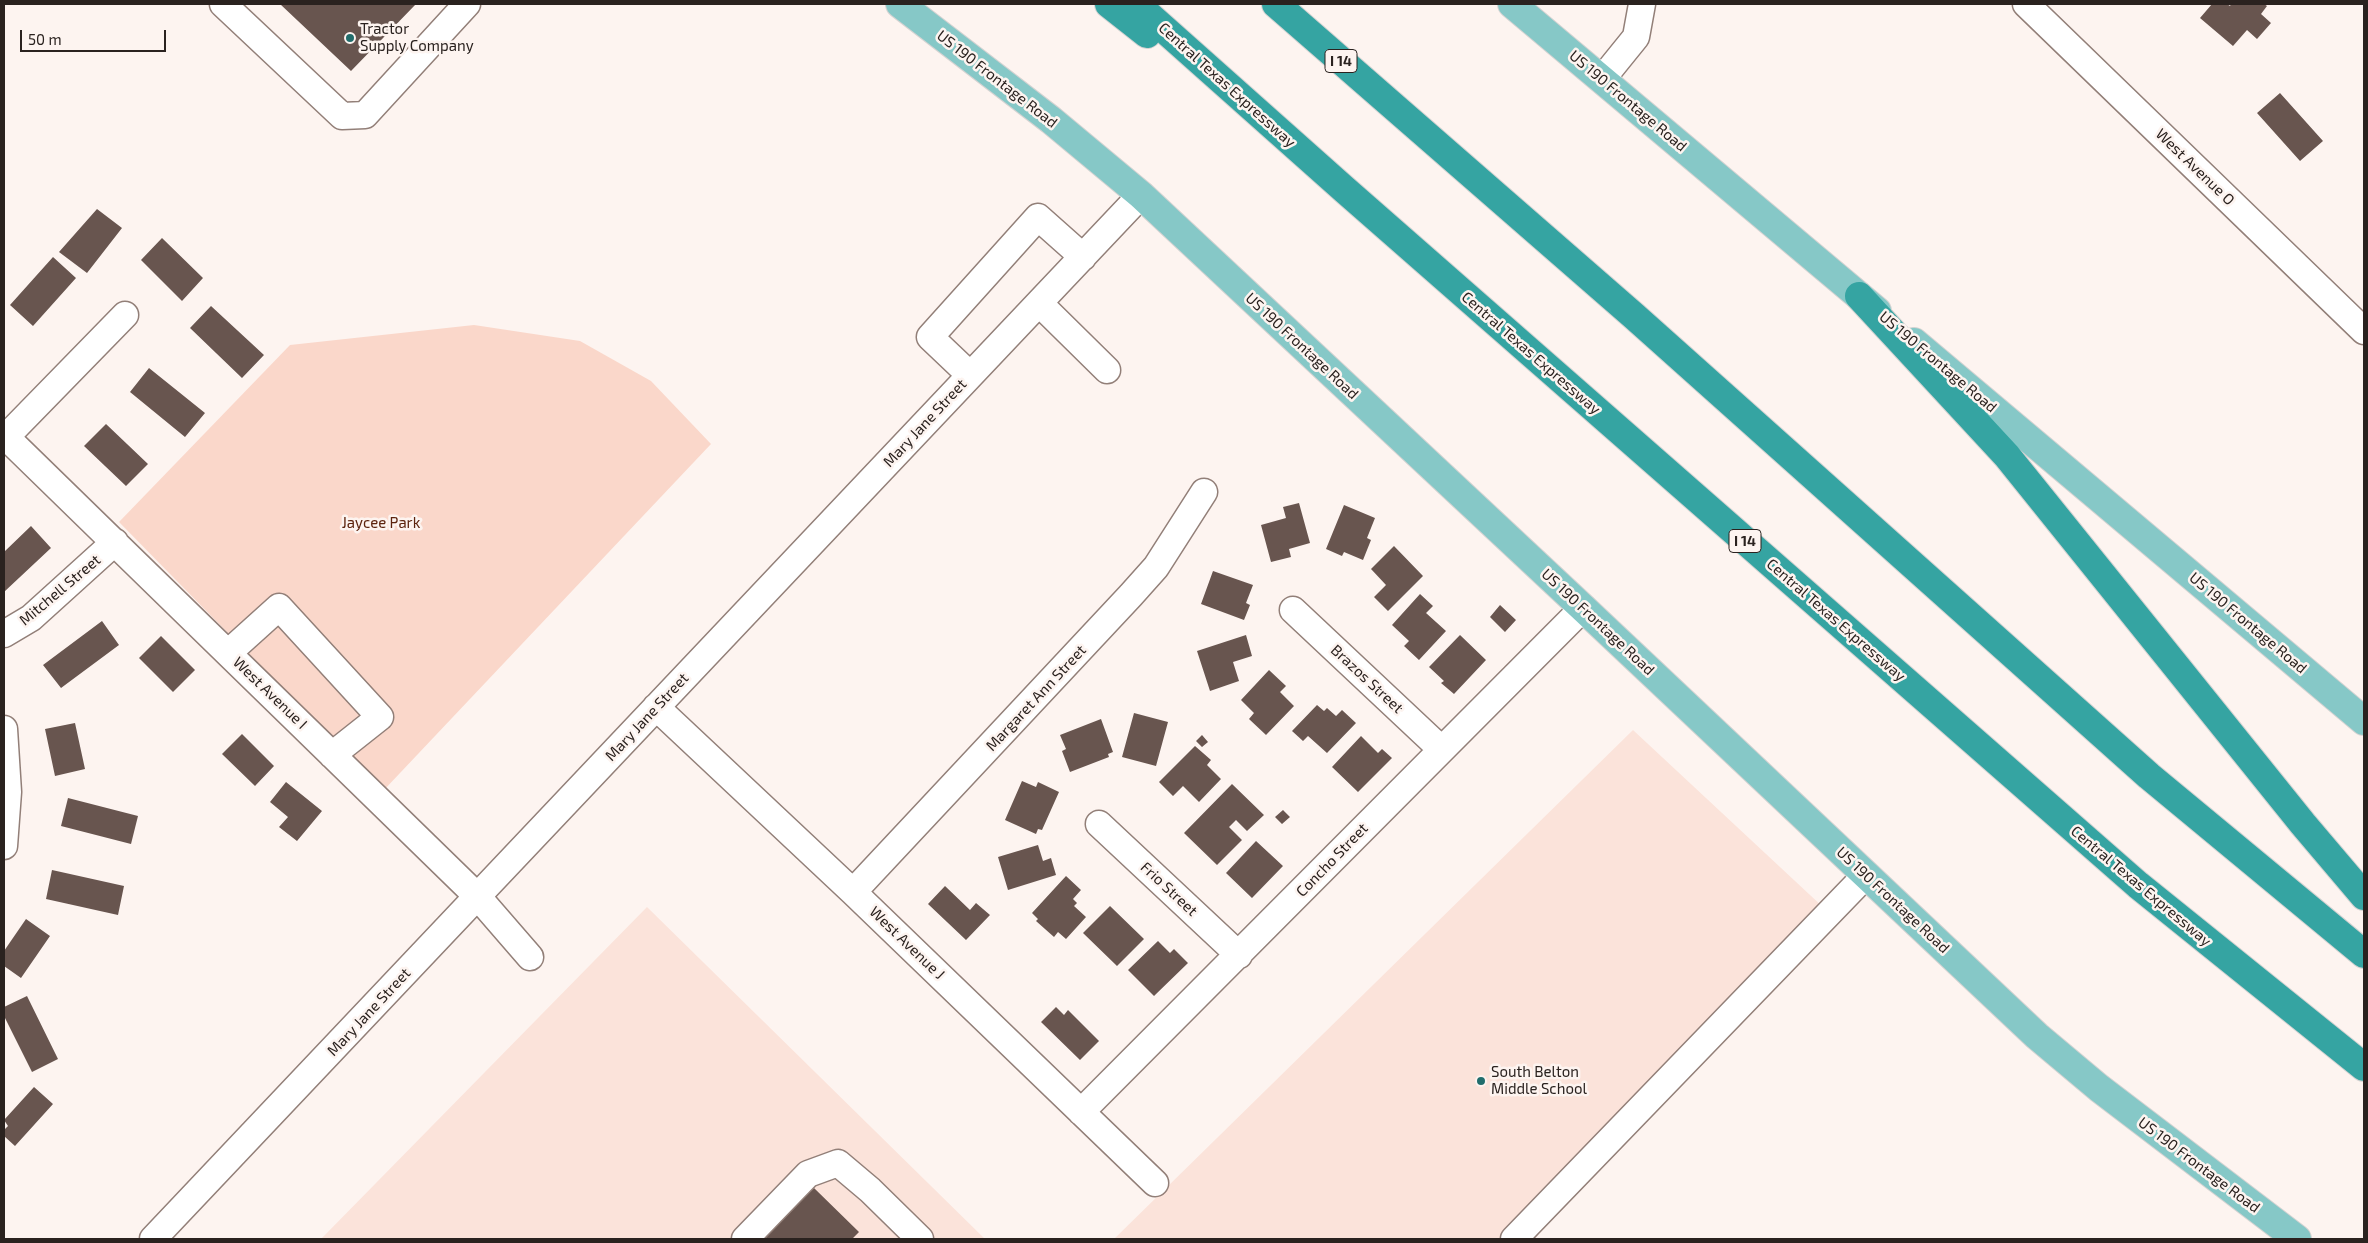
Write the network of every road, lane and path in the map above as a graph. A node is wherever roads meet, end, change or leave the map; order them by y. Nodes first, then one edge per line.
1 (223, 4) edge
2 (467, 4) edge
3 (900, 4) edge
4 (1110, 4) edge
5 (1136, 4) edge
6 (1276, 4) edge
7 (1512, 4) edge
8 (1642, 4) edge
9 (2026, 4) edge
10 (1602, 79) junction
11 (1345, 190) junction
12 (1141, 195) junction
13 (1083, 257) junction
14 (1859, 296) junction
15 (1039, 303) junction
16 (125, 315) dead end
17 (2361, 323) edge
18 (1107, 370) dead end
19 (970, 375) junction
20 (5, 436) edge
21 (1204, 492) dead end
22 (115, 542) junction
23 (1584, 608) junction
24 (1293, 610) dead end
25 (4, 634) edge
26 (228, 653) junction
27 (656, 707) junction
28 (2364, 721) edge
29 (4, 729) edge
30 (1441, 749) junction
31 (332, 755) junction
32 (1099, 824) dead end
33 (4, 846) edge
34 (1866, 875) junction
35 (854, 892) junction
36 (2364, 896) edge
37 (478, 897) junction
38 (1239, 954) junction
39 (2364, 954) edge
40 (530, 957) dead end
41 (2364, 1067) edge
42 (1081, 1112) junction
43 (1155, 1182) dead end
44 (153, 1239) edge
45 (745, 1239) edge
46 (920, 1239) edge
47 (1514, 1239) edge
48 (2297, 1239) edge

1 - 2 street
3 - 12 main road, US 190 Frontage Road
4 - 11 highway
5 - 11 highway, Central Texas Expressway / I 14
6 - 39 highway, I 14
7 - 10 main road, US 190 Frontage Road
8 - 10 street
9 - 17 street, West Avenue O
10 - 14 main road, US 190 Frontage Road
11 - 41 highway, Central Texas Expressway / I 14
12 - 13 street, Mary Jane Street
12 - 23 main road, US 190 Frontage Road
13 - 15 street, Mary Jane Street
13 - 19 street
14 - 28 main road, US 190 Frontage Road
14 - 36 highway
15 - 18 street
15 - 19 street, Mary Jane Street
16 - 20 street
19 - 27 street, Mary Jane Street
20 - 22 street, West Avenue I
21 - 35 street, Margaret Ann Street
22 - 25 street, Mitchell Street
22 - 26 street, West Avenue I
23 - 30 street, Concho Street
23 - 34 main road, US 190 Frontage Road
24 - 30 street, Brazos Street
26 - 31 street, West Avenue I
26 - 31 street
27 - 35 street, West Avenue J
27 - 37 street, Mary Jane Street
29 - 33 street
30 - 38 street, Concho Street
31 - 37 street, West Avenue I
32 - 38 street, Frio Street
34 - 47 street
34 - 48 main road, US 190 Frontage Road
35 - 42 street, West Avenue J
37 - 40 street, West Avenue I
37 - 44 street, Mary Jane Street
38 - 42 street, Concho Street
42 - 43 street, West Avenue J
45 - 46 street

